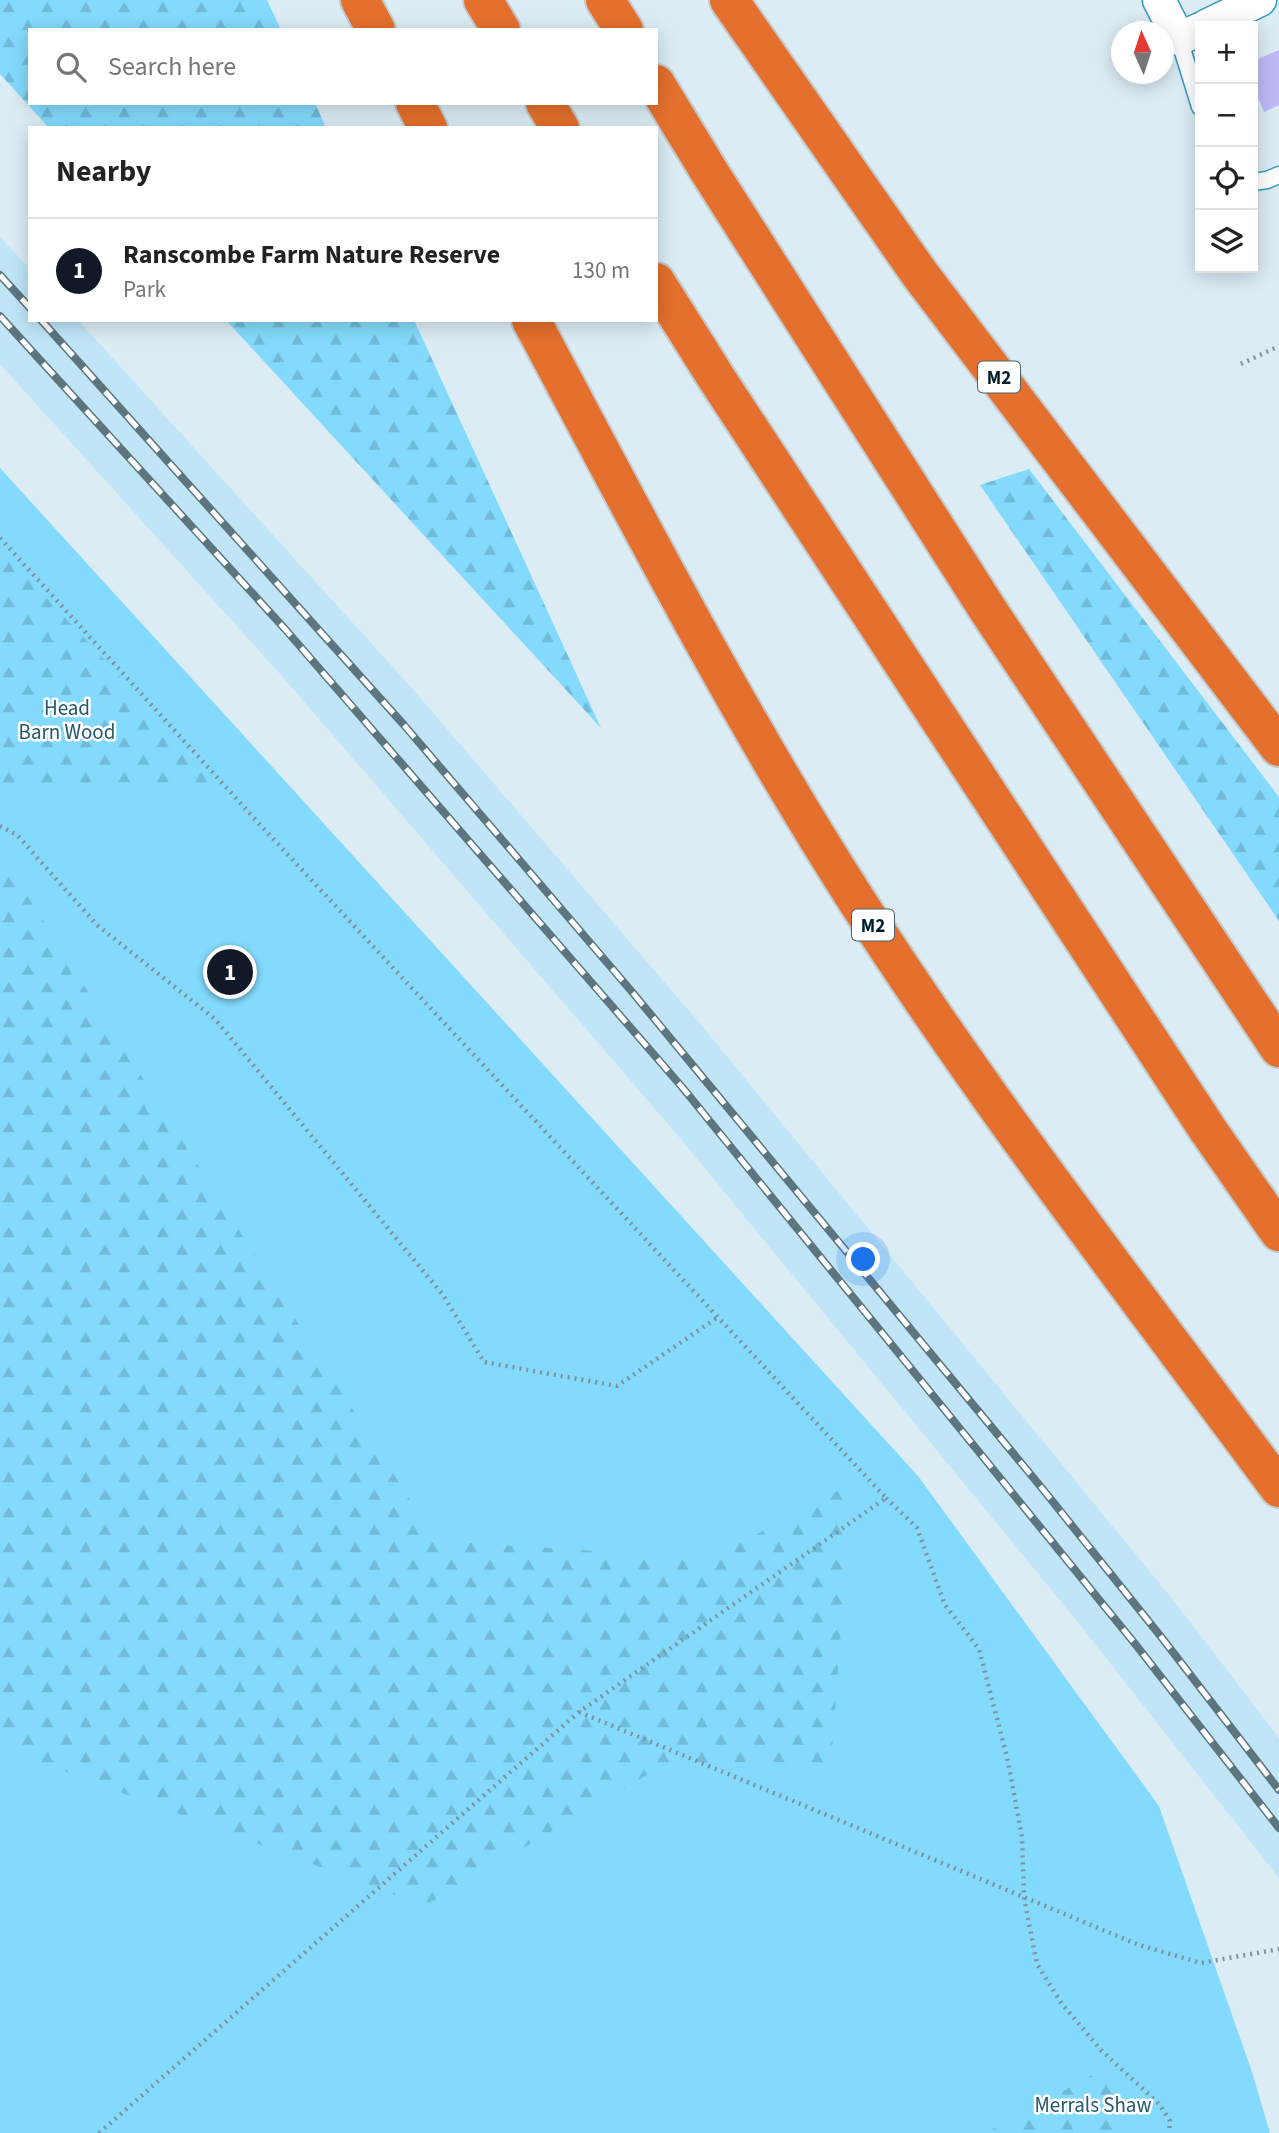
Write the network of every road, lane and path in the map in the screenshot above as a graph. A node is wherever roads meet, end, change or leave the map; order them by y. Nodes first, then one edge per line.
1 (360, 0) edge
2 (483, 0) edge
3 (606, 0) edge
4 (729, 0) edge
5 (1159, 0) edge
6 (1260, 0) edge
7 (1216, 21) edge
8 (375, 28) edge
9 (500, 28) edge
10 (623, 28) edge
11 (1195, 31) edge
12 (658, 87) edge
13 (416, 105) edge
14 (546, 105) edge
15 (427, 126) edge
16 (559, 126) edge
17 (1279, 175) edge
18 (1258, 181) edge
19 (658, 285) edge
20 (532, 322) edge
21 (1279, 346) edge
22 (1241, 364) dead end
23 (0, 538) edge
24 (1279, 747) edge
25 (0, 826) edge
26 (1279, 1048) edge
27 (1279, 1232) edge
28 (718, 1317) junction
29 (1279, 1488) edge
30 (886, 1498) junction
31 (579, 1712) junction
32 (1024, 1898) junction
33 (1279, 1949) edge
34 (99, 2133) edge
35 (1169, 2133) edge

1 - 8 highway
2 - 9 highway
3 - 10 highway
4 - 24 highway, M2
5 - 11 street
6 - 7 street
12 - 26 highway
13 - 15 highway
14 - 16 highway
17 - 18 lane
19 - 27 highway
20 - 29 highway, M2
21 - 22 path
23 - 28 path
25 - 28 path
28 - 30 path
30 - 31 path
30 - 32 path
31 - 32 path
31 - 34 path
32 - 33 path
32 - 35 path

